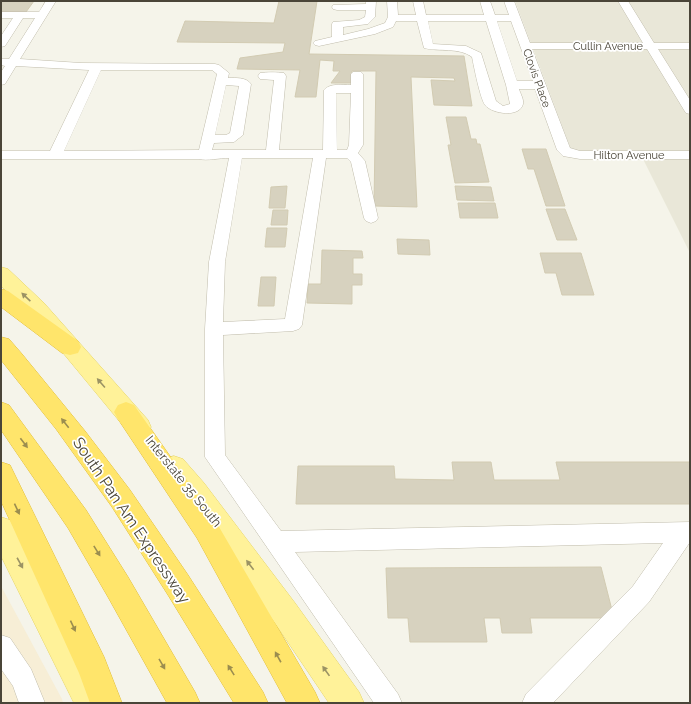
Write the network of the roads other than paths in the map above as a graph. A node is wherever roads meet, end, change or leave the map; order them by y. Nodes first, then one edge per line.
1 (51, 1) edge
2 (392, 1) edge
3 (418, 1) edge
4 (485, 1) edge
5 (509, 1) edge
6 (623, 1) edge
7 (371, 8) edge
8 (337, 12) edge
9 (1, 15) edge
10 (20, 15) junction
11 (42, 16) junction
12 (392, 18) junction
13 (421, 18) junction
14 (490, 18) junction
15 (516, 18) junction
16 (338, 39) junction
17 (320, 43) dead end
18 (1, 44) edge
19 (526, 46) junction
20 (651, 46) junction
21 (690, 46) edge
22 (7, 62) edge
23 (97, 66) junction
24 (357, 74) dead end
25 (264, 76) dead end
26 (1, 81) edge
27 (221, 81) junction
28 (512, 85) junction
29 (540, 85) junction
30 (356, 89) junction
31 (690, 110) edge
32 (208, 139) junction
33 (568, 153) joint
34 (351, 154) junction
35 (1, 155) edge
36 (55, 155) junction
37 (272, 155) junction
38 (325, 155) junction
39 (690, 155) edge
40 (204, 156) junction
41 (236, 156) junction
42 (371, 218) dead end
43 (1, 274) edge
44 (1, 296) edge
45 (214, 328) junction
46 (1, 345) edge
47 (70, 347) junction
48 (1, 412) edge
49 (126, 412) junction
50 (1, 474) edge
51 (1, 529) edge
52 (687, 532) edge
53 (275, 542) junction
54 (1, 648) edge
55 (32, 703) edge
56 (91, 703) edge
57 (106, 703) edge
58 (184, 703) edge
59 (252, 703) edge
60 (304, 703) edge
61 (348, 703) edge
62 (389, 703) edge
63 (535, 703) edge

1 - 11 street
2 - 12 street
3 - 13 street
4 - 14 street
5 - 15 street, Clovis Place
6 - 20 street
7 - 8 street
7 - 8 street
8 - 16 street
9 - 10 street
10 - 11 street
10 - 18 street
11 - 22 street
12 - 13 street
12 - 16 street
13 - 14 street
13 - 28 street
14 - 15 street
14 - 28 street
15 - 19 street, Clovis Place
16 - 17 street
19 - 20 street, Cullin Avenue
19 - 29 street, Clovis Place
20 - 21 street, Cullin Avenue
20 - 31 street
22 - 23 street
22 - 26 street
23 - 27 street
23 - 36 street
24 - 30 street
25 - 37 street
27 - 32 street
27 - 32 street
28 - 29 street
29 - 33 street, Clovis Place
30 - 34 street
30 - 38 street
32 - 40 street
33 - 39 street, Hilton Avenue
34 - 38 street
34 - 42 street
35 - 36 street
36 - 40 street
37 - 38 street
37 - 41 street
38 - 45 street
40 - 41 street
41 - 45 street
47 -> 43 main road, Interstate 35 South
44 - 47 highway
45 - 53 street
59 -> 46 highway, South Pan Am Expressway
49 -> 47 main road, Interstate 35 South
48 -> 58 highway
60 -> 49 highway
61 -> 49 main road, Interstate 35 South
50 -> 57 highway
51 -> 56 main road
52 - 53 street
52 - 63 street
53 - 62 street
54 - 55 street

